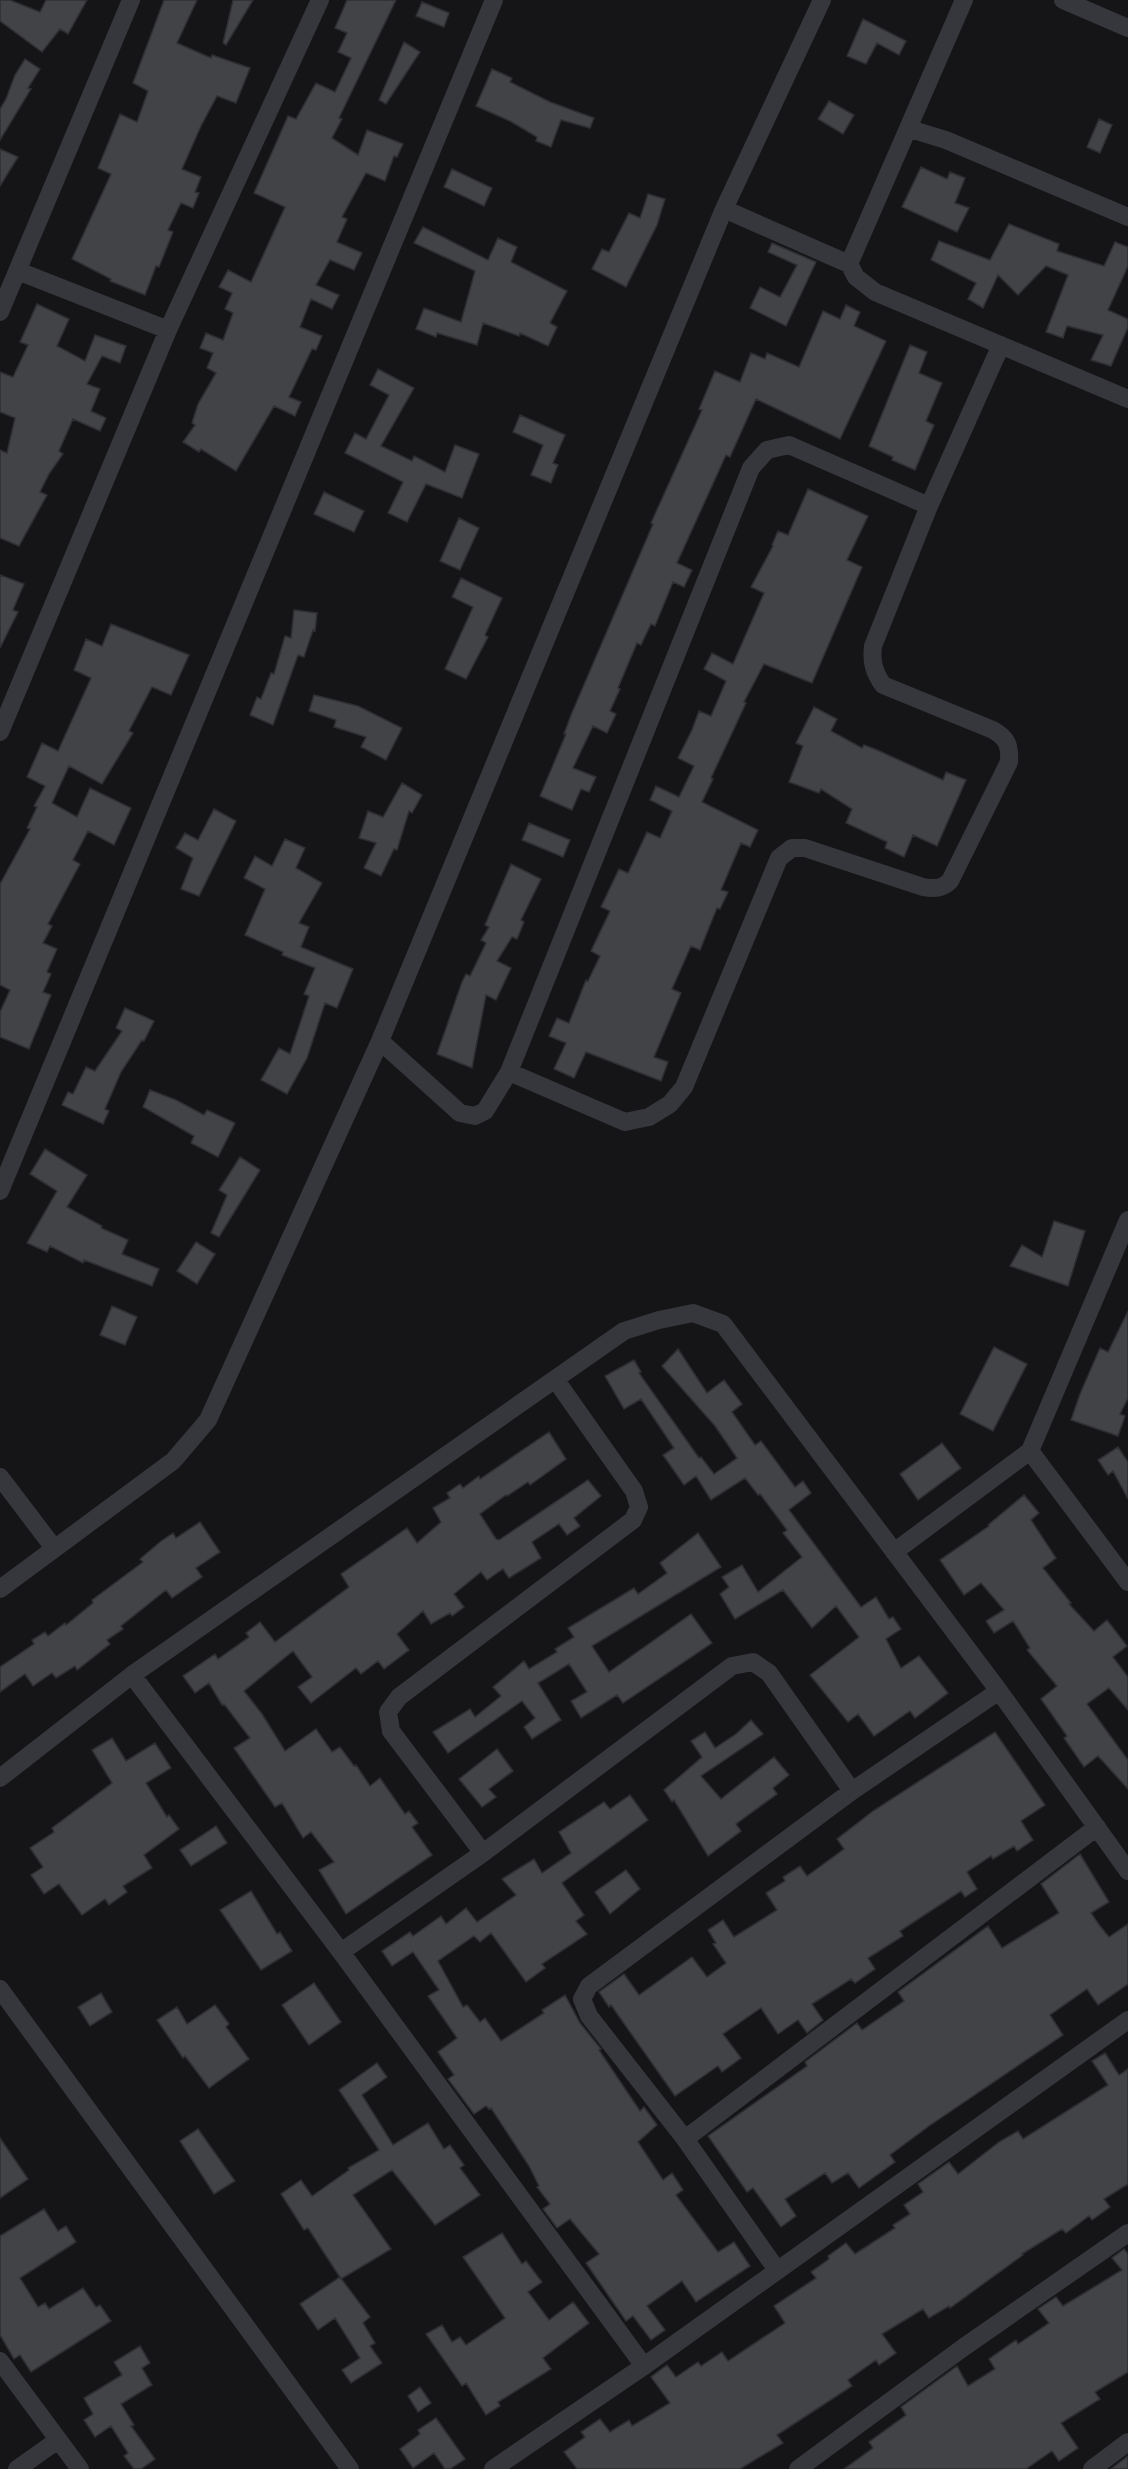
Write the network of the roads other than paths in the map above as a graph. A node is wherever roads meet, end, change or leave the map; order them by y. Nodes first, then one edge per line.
1 (130, 0) edge
2 (320, 0) edge
3 (494, 0) edge
4 (822, 0) edge
5 (964, 0) edge
6 (1063, 0) edge
7 (1128, 28) edge
8 (910, 129) junction
9 (724, 209) junction
10 (1128, 217) edge
11 (849, 264) junction
12 (18, 271) junction
13 (0, 312) edge
14 (168, 330) junction
15 (1000, 345) junction
16 (1128, 399) edge
17 (929, 506) junction
18 (0, 732) edge
19 (380, 1041) junction
20 (509, 1072) junction
21 (0, 1191) edge
22 (1128, 1220) edge
23 (555, 1379) junction
24 (1030, 1451) junction
25 (0, 1477) edge
26 (54, 1548) junction
27 (894, 1552) junction
28 (1128, 1582) edge
29 (0, 1589) edge
30 (132, 1675) junction
31 (999, 1691) junction
32 (0, 1778) edge
33 (852, 1791) junction
34 (1097, 1827) junction
35 (483, 1853) junction
36 (1128, 1871) edge
37 (341, 1952) junction
38 (0, 1989) edge
39 (1128, 2020) edge
40 (685, 2139) junction
41 (1128, 2233) edge
42 (777, 2270) junction
43 (0, 2361) edge
44 (644, 2366) junction
45 (58, 2440) junction
46 (1128, 2442) edge
47 (17, 2469) edge
48 (80, 2469) edge
49 (350, 2469) edge
50 (493, 2469) edge
51 (798, 2469) edge
52 (1092, 2469) edge

1 - 12 street
2 - 14 street
3 - 21 street
4 - 9 street
5 - 8 street
6 - 7 street
8 - 10 street
8 - 11 street
9 - 11 street
9 - 19 street
11 - 15 street
12 - 13 street
12 - 14 street
14 - 18 street
15 - 16 street
15 - 17 street
17 - 20 street
17 - 20 street
19 - 20 street
19 - 26 street
22 - 24 street
23 - 27 street
23 - 30 street
23 - 35 street
24 - 27 street
24 - 28 street
25 - 26 street
26 - 29 street
27 - 31 street
30 - 32 street
30 - 37 street
31 - 33 street
31 - 34 street
33 - 35 street
33 - 40 street
34 - 36 street
34 - 40 street
35 - 37 street
37 - 44 street
38 - 49 street
39 - 42 street
40 - 42 street
41 - 51 street
42 - 44 street
43 - 45 street
44 - 50 street
45 - 47 street
45 - 48 street
46 - 52 street

